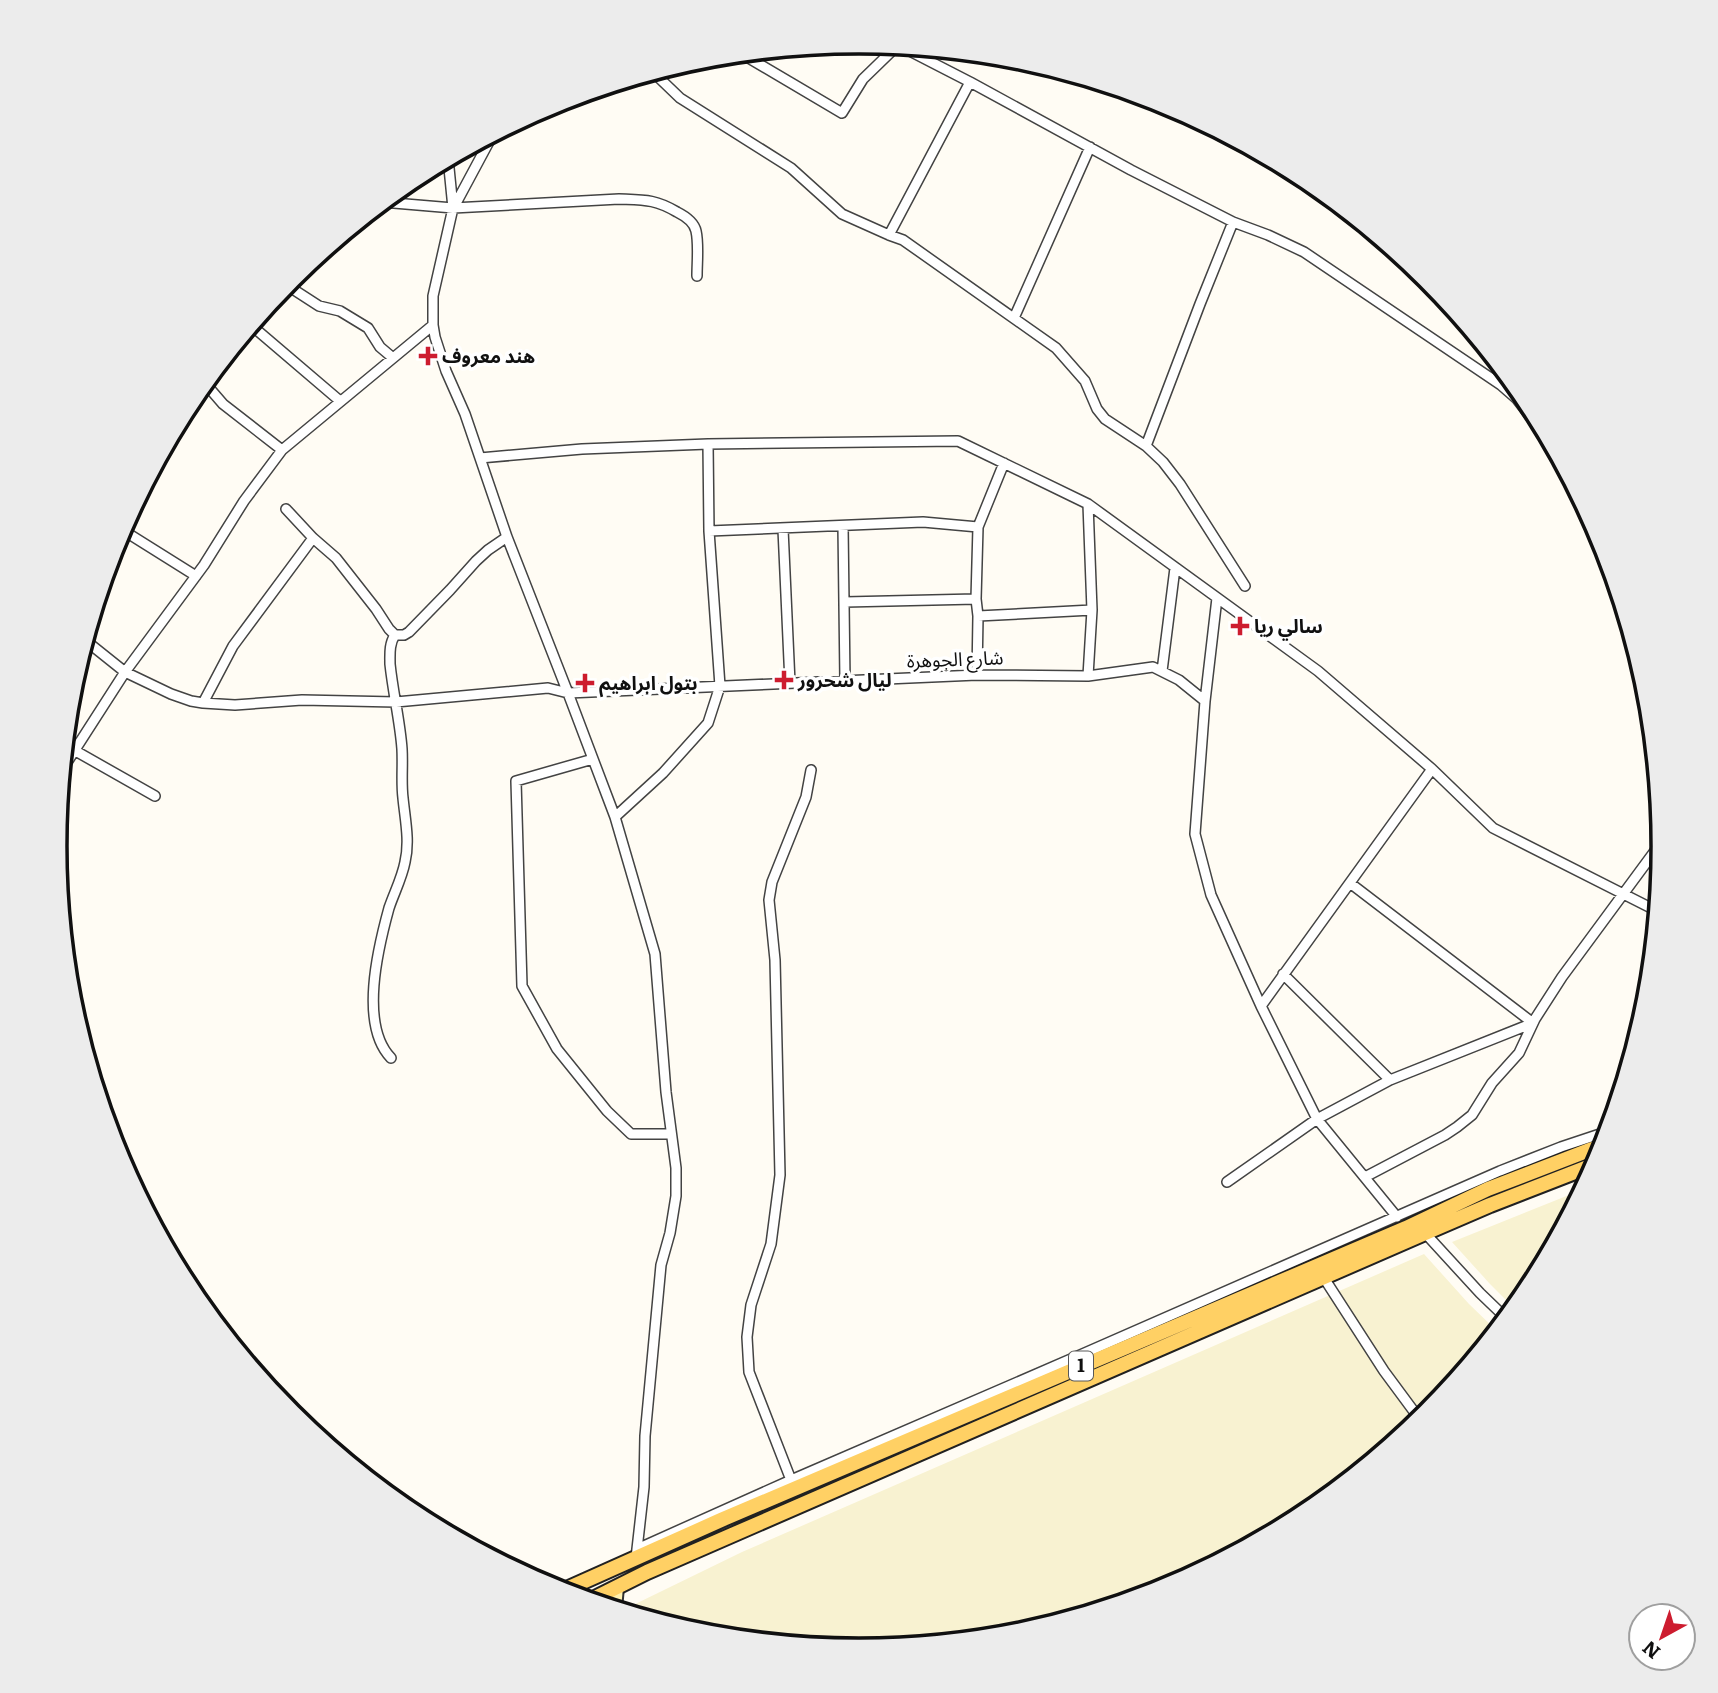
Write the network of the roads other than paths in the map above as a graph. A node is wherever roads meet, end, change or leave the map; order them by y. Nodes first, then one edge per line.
1 (889, 55) edge
2 (921, 57) edge
3 (754, 61) edge
4 (661, 79) edge
5 (971, 82) junction
6 (1090, 147) junction
7 (485, 148) edge
8 (449, 169) edge
9 (398, 203) edge
10 (453, 208) junction
11 (1233, 222) junction
12 (888, 235) junction
13 (697, 276) dead end
14 (296, 290) edge
15 (1014, 318) junction
16 (433, 325) junction
17 (258, 331) edge
18 (393, 358) junction
19 (1505, 388) edge
20 (211, 390) edge
21 (340, 401) junction
22 (708, 444) junction
23 (1146, 446) junction
24 (282, 450) junction
25 (480, 458) junction
26 (1004, 463) junction
27 (1088, 504) junction
28 (286, 509) dead end
29 (844, 526) junction
30 (978, 527) junction
31 (783, 529) junction
32 (709, 531) junction
33 (131, 535) edge
34 (507, 537) junction
35 (313, 538) junction
36 (1175, 568) junction
37 (196, 576) junction
38 (1245, 586) dead end
39 (1217, 598) junction
40 (976, 599) junction
41 (845, 602) junction
42 (1092, 610) junction
43 (978, 616) junction
44 (395, 635) junction
45 (93, 646) edge
46 (1162, 671) junction
47 (125, 673) junction
48 (976, 675) junction
49 (1088, 676) junction
50 (845, 681) junction
51 (790, 683) junction
52 (720, 686) junction
53 (568, 693) junction
54 (1205, 701) junction
55 (396, 702) junction
56 (203, 703) junction
57 (74, 750) joint
58 (593, 759) junction
59 (1432, 769) junction
60 (811, 770) dead end
61 (155, 796) dead end
62 (615, 817) junction
63 (1651, 857) edge
64 (1350, 883) junction
65 (1624, 894) junction
66 (1649, 907) edge
67 (1283, 974) junction
68 (1261, 1006) junction
69 (1533, 1023) junction
70 (391, 1058) dead end
71 (1390, 1080) junction
72 (1317, 1119) junction
73 (671, 1134) junction
74 (1596, 1135) edge
75 (1591, 1149) edge
76 (1582, 1169) edge
77 (1365, 1177) junction
78 (1227, 1182) dead end
79 (1397, 1217) junction
80 (1425, 1233) junction
81 (1324, 1278) junction
82 (1500, 1312) edge
83 (1414, 1412) edge
84 (791, 1480) junction
85 (637, 1553) junction
86 (574, 1585) edge
87 (617, 1587) junction
88 (600, 1595) edge
89 (616, 1601) edge

1 - 3 street
2 - 5 street
4 - 12 street
5 - 6 street
5 - 12 street
6 - 11 street
6 - 15 street
7 - 10 street
8 - 10 street
9 - 10 street
10 - 13 street
10 - 16 street
11 - 19 street
11 - 23 street
12 - 15 street
14 - 18 street
15 - 23 street
16 - 18 street
16 - 25 street
17 - 21 street
18 - 21 street
20 - 24 street
21 - 24 street
22 - 25 street
22 - 26 street
22 - 32 street
23 - 38 street
24 - 37 street
25 - 34 street
26 - 27 street
26 - 30 street
27 - 36 street
27 - 42 street
28 - 35 street
29 - 30 street
29 - 31 street
29 - 41 street
30 - 40 street
31 - 32 street
31 - 51 street
32 - 52 street
33 - 37 street
34 - 44 street
34 - 53 street
35 - 44 street
35 - 56 street
36 - 39 street
36 - 46 street
37 - 47 street
39 - 54 street
39 - 59 street
40 - 41 street
40 - 43 street
41 - 50 street
42 - 43 street
42 - 49 street
43 - 48 street
44 - 55 street
45 - 47 street, شارع الجوهرة
46 - 49 street, شارع الجوهرة
46 - 54 street
47 - 56 street, شارع الجوهرة
47 - 57 street
48 - 49 street, شارع الجوهرة
48 - 50 street, شارع الجوهرة
50 - 51 street, شارع الجوهرة
51 - 52 street, شارع الجوهرة
52 - 53 street, شارع الجوهرة
52 - 62 street
53 - 55 street, شارع الجوهرة
53 - 58 street
54 - 68 street
55 - 56 street, شارع الجوهرة
55 - 70 street
57 - 61 street
58 - 62 street
58 - 73 street
59 - 64 street
59 - 65 street
60 - 84 street
62 - 73 street
63 - 65 street
64 - 67 street
64 - 69 street
65 - 66 street
65 - 69 street
67 - 68 street
67 - 71 street
68 - 72 street
69 - 71 street
69 - 77 street
71 - 72 street
72 - 77 street
72 - 78 street
73 - 85 street
74 - 79 street
75 - 85 main road, 1
76 - 80 main road, 1
77 - 79 street
79 - 84 street
80 - 81 main road, 1
80 - 82 street
81 - 83 street
81 - 87 main road, 1
84 - 85 street
85 - 86 main road, 1
87 - 88 main road, 1
87 - 89 street

